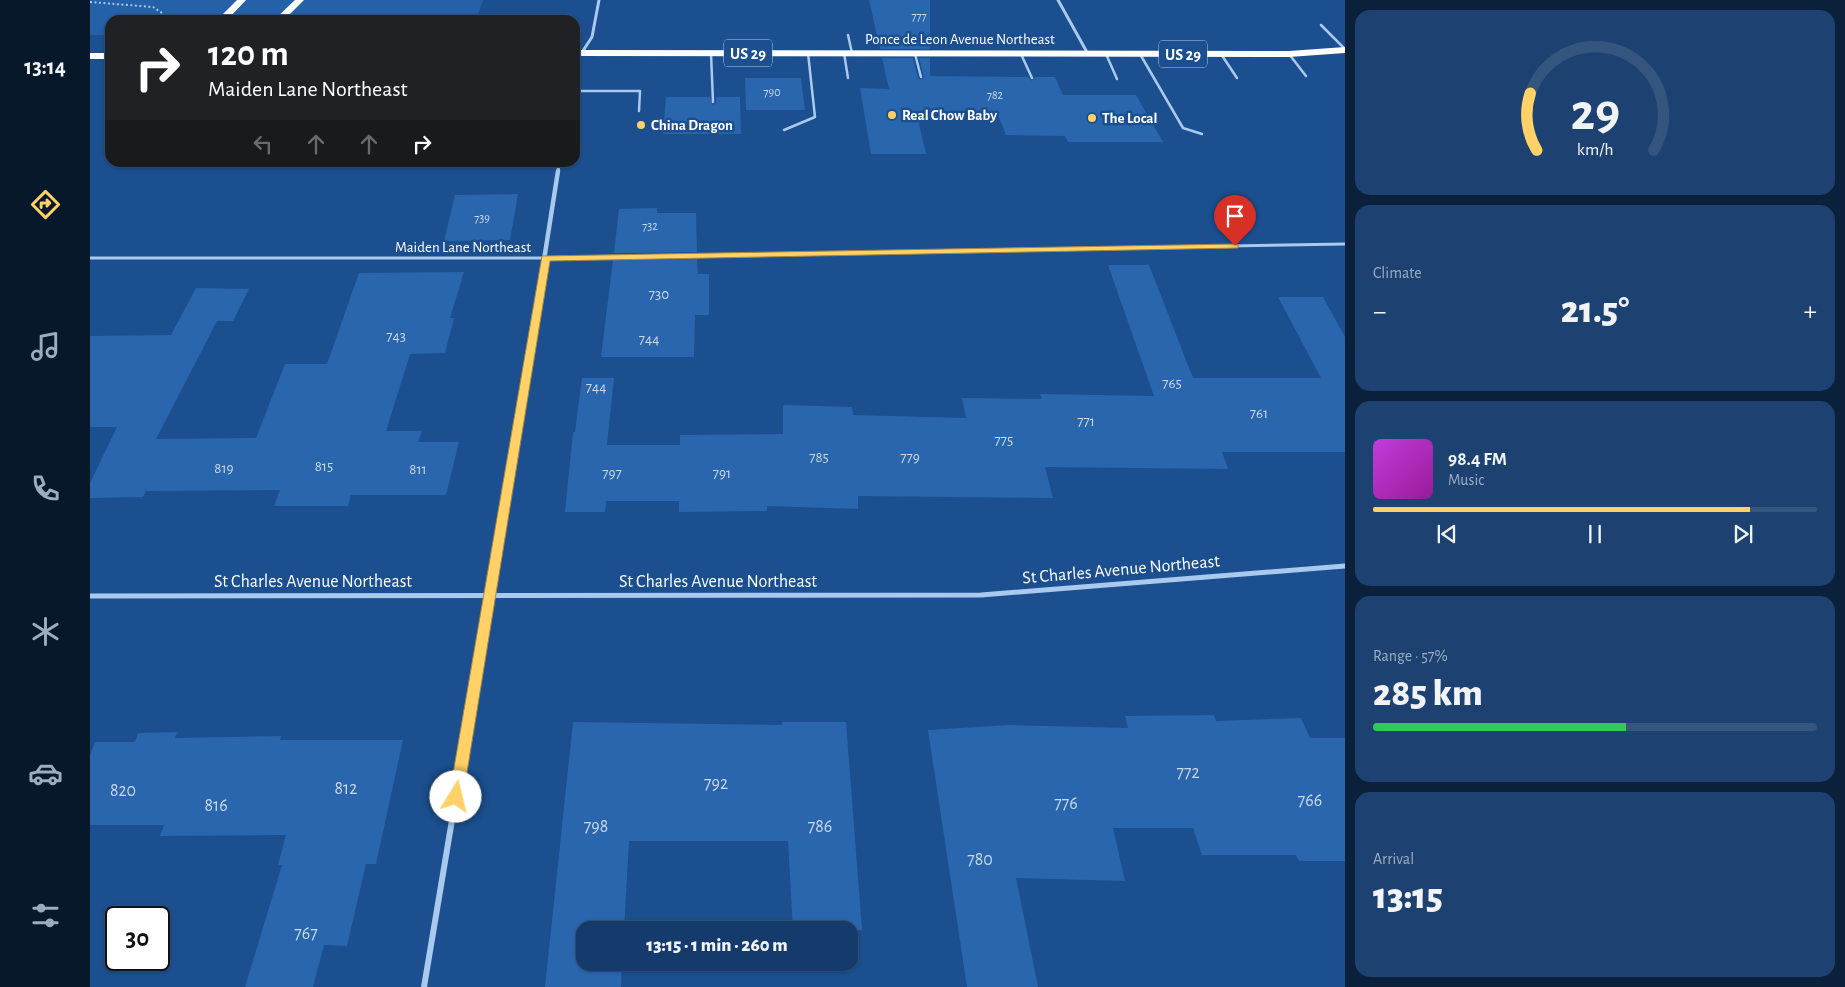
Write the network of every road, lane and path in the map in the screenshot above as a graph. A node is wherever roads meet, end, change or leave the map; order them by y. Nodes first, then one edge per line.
1 (242, 0) edge
2 (300, 0) edge
3 (599, 0) edge
4 (1058, 0) edge
5 (90, 2) edge
6 (162, 15) edge
7 (227, 15) edge
8 (286, 15) edge
9 (1321, 25) dead end
10 (848, 35) dead end
11 (1345, 49) edge
12 (580, 50) edge
13 (580, 53) edge
14 (711, 54) junction
15 (808, 54) junction
16 (848, 54) junction
17 (915, 54) junction
18 (1020, 54) junction
19 (1088, 54) junction
20 (1106, 54) junction
21 (1140, 54) junction
22 (1221, 54) junction
23 (1288, 54) junction
24 (90, 56) edge
25 (105, 56) edge
26 (1306, 76) dead end
27 (922, 77) dead end
28 (848, 78) dead end
29 (1032, 78) dead end
30 (1237, 78) dead end
31 (1117, 79) dead end
32 (580, 91) edge
33 (713, 102) dead end
34 (639, 111) dead end
35 (784, 130) dead end
36 (1202, 134) dead end
37 (558, 167) edge
38 (1345, 244) edge
39 (90, 258) edge
40 (546, 258) junction
41 (1345, 566) edge
42 (90, 596) edge
43 (490, 596) junction
44 (424, 987) edge

1 - 7 highway
2 - 8 highway
3 - 12 street
4 - 19 street
5 - 6 path
9 - 11 lane
10 - 16 lane
11 - 23 highway, Ponce de Leon Avenue Northeast / US 29
13 - 14 highway, Ponce de Leon Avenue Northeast / US 29
14 - 15 highway, Ponce de Leon Avenue Northeast / US 29
14 - 33 lane
15 - 16 highway, Ponce de Leon Avenue Northeast / US 29
15 - 35 lane
16 - 17 highway, Ponce de Leon Avenue Northeast / US 29
16 - 28 lane
17 - 18 highway, Ponce de Leon Avenue Northeast / US 29
17 - 27 lane
18 - 19 highway, Ponce de Leon Avenue Northeast / US 29
18 - 29 lane
19 - 20 highway, Ponce de Leon Avenue Northeast / US 29
20 - 21 highway, Ponce de Leon Avenue Northeast / US 29
20 - 31 lane
21 - 22 highway, Ponce de Leon Avenue Northeast / US 29
21 - 36 lane
22 - 23 highway, Ponce de Leon Avenue Northeast / US 29
22 - 30 lane
23 - 26 lane
24 - 25 highway
32 - 34 lane
37 - 40 street
38 - 40 lane, Maiden Lane Northeast
39 - 40 lane, Maiden Lane Northeast
40 - 43 street
41 - 43 street, St Charles Avenue Northeast
42 - 43 street, St Charles Avenue Northeast
43 - 44 street

